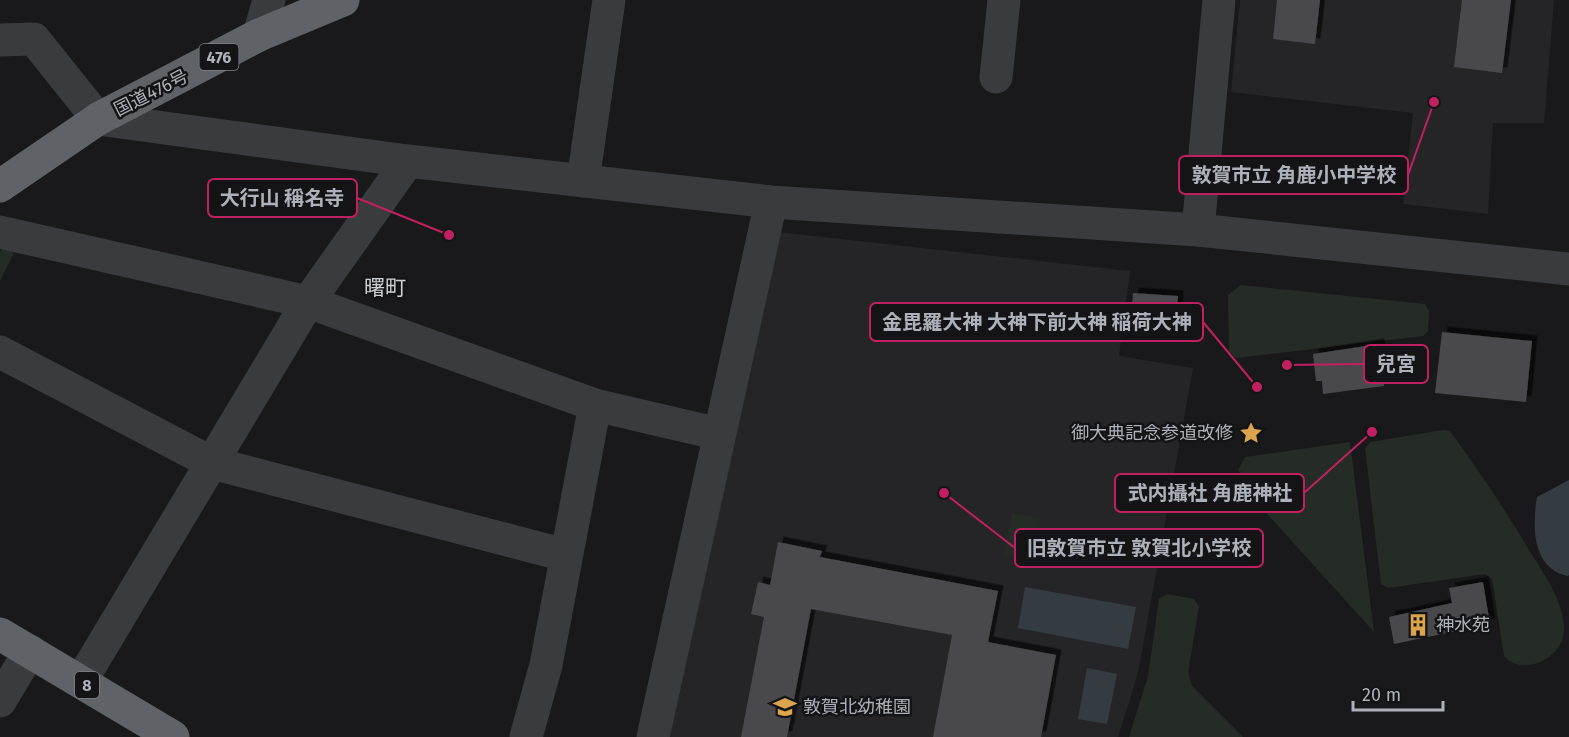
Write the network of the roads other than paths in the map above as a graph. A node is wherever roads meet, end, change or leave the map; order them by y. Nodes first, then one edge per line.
1 (269, 0) edge
2 (343, 0) edge
3 (609, 0) edge
4 (1004, 0) edge
5 (1220, 0) edge
6 (259, 35) junction
7 (0, 40) edge
8 (996, 77) dead end
9 (98, 119) junction
10 (408, 161) junction
11 (583, 181) junction
12 (0, 186) edge
13 (771, 201) junction
14 (1198, 230) junction
15 (0, 232) edge
16 (1569, 269) edge
17 (308, 302) junction
18 (0, 352) edge
19 (595, 405) junction
20 (719, 434) junction
21 (212, 463) junction
22 (565, 555) junction
23 (0, 634) edge
24 (30, 651) junction
25 (81, 681) junction
26 (0, 701) edge
27 (173, 737) edge
28 (526, 737) edge
29 (653, 737) edge

1 - 6 street
2 - 6 highway, 国道476号 / 476
3 - 11 street
4 - 8 street
5 - 14 street
6 - 9 highway, 国道476号 / 476
7 - 9 street
9 - 10 street
9 - 12 highway, 国道476号 / 476
10 - 11 street
10 - 17 street
11 - 13 street
13 - 14 street
13 - 20 street
14 - 16 street
15 - 17 street
17 - 19 street
17 - 21 street
18 - 21 street
19 - 20 street
19 - 22 street
20 - 29 street
21 - 22 street
21 - 25 street
22 - 28 street
23 - 24 highway, 8
24 - 25 highway, 8
24 - 26 street
25 - 27 highway, 8

